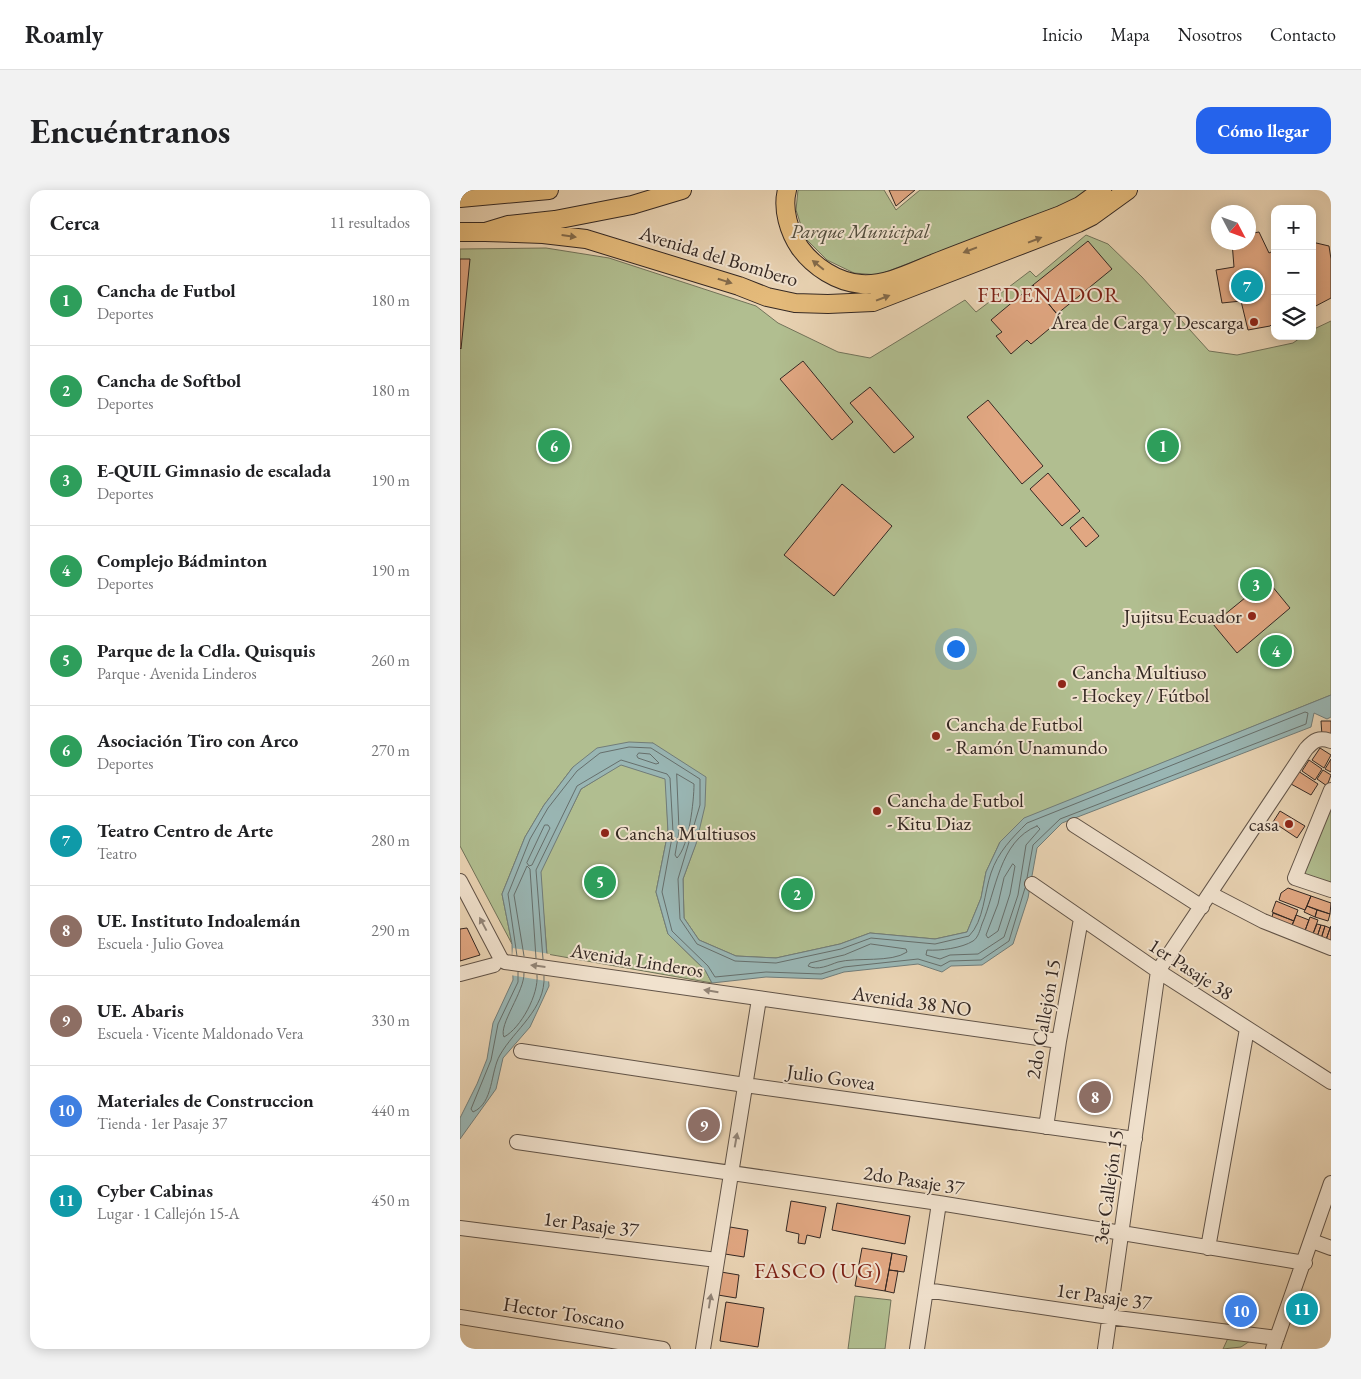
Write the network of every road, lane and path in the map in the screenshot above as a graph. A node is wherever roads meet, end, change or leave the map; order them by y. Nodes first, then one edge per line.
1 (550, 190) edge
2 (682, 190) edge
3 (786, 190) edge
4 (1102, 190) edge
5 (1128, 190) edge
6 (460, 198) edge
7 (460, 232) edge
8 (485, 232) junction
9 (1331, 741) edge
10 (1331, 790) edge
11 (1074, 825) dead end
12 (460, 881) edge
13 (1032, 884) dead end
14 (1331, 890) edge
15 (1211, 894) junction
16 (1202, 907) junction
17 (1081, 919) junction
18 (1331, 948) edge
19 (494, 965) dead end
20 (1158, 971) junction
21 (460, 974) edge
22 (759, 999) junction
23 (1247, 1029) junction
24 (1059, 1041) junction
25 (521, 1051) dead end
26 (1331, 1082) edge
27 (745, 1085) junction
28 (1046, 1127) junction
29 (1135, 1139) junction
30 (517, 1142) dead end
31 (730, 1174) junction
32 (1331, 1183) edge
33 (939, 1203) junction
34 (460, 1228) edge
35 (1122, 1235) junction
36 (1312, 1241) junction
37 (1208, 1248) junction
38 (1331, 1248) edge
39 (717, 1260) junction
40 (1305, 1263) junction
41 (926, 1290) junction
42 (1109, 1317) junction
43 (460, 1318) edge
44 (1275, 1344) edge
45 (663, 1349) edge
46 (703, 1349) edge
47 (917, 1349) edge
48 (1105, 1349) edge

1 - 6 main road
2 - 8 main road
4 -> 3 main road
8 -> 5 main road, Avenida del Bombero
7 - 8 main road
9 - 15 street
10 - 14 street
11 - 16 street
22 -> 12 street, Avenida Linderos
13 - 17 street, 1er Pasaje 38
15 - 16 street
15 - 18 street
16 - 20 street
17 - 20 street, 1er Pasaje 38
17 - 24 street, 2do Callejón 15
19 - 21 street
20 - 23 street, 1er Pasaje 38
20 - 29 street, 3er Callejón 15
22 - 24 street, Avenida 38 NO
22 - 27 street
23 - 26 street, 1er Pasaje 38
23 - 37 street
24 - 28 street, 2do Callejón 15
25 - 27 street, Julio Govea
27 - 28 street, Julio Govea
31 -> 27 street
28 - 29 street, Julio Govea
29 - 35 street, 3er Callejón 15
30 - 31 street, 2do Pasaje 37
31 - 33 street, 2do Pasaje 37
31 - 39 street
32 - 36 street
33 - 35 street, 2do Pasaje 37
33 - 41 street
34 - 39 street, 1er Pasaje 37
35 - 37 street, 2do Pasaje 37
35 - 42 street, 3er Callejón 15
36 - 38 street
36 - 40 street
37 - 40 street, 2do Pasaje 37
46 -> 39 street
40 - 44 street
41 - 42 street, 1er Pasaje 37
41 - 47 street
42 - 44 street, 1er Pasaje 37
42 - 48 street, 3er Callejón 15
43 - 45 street, Hector Toscano

